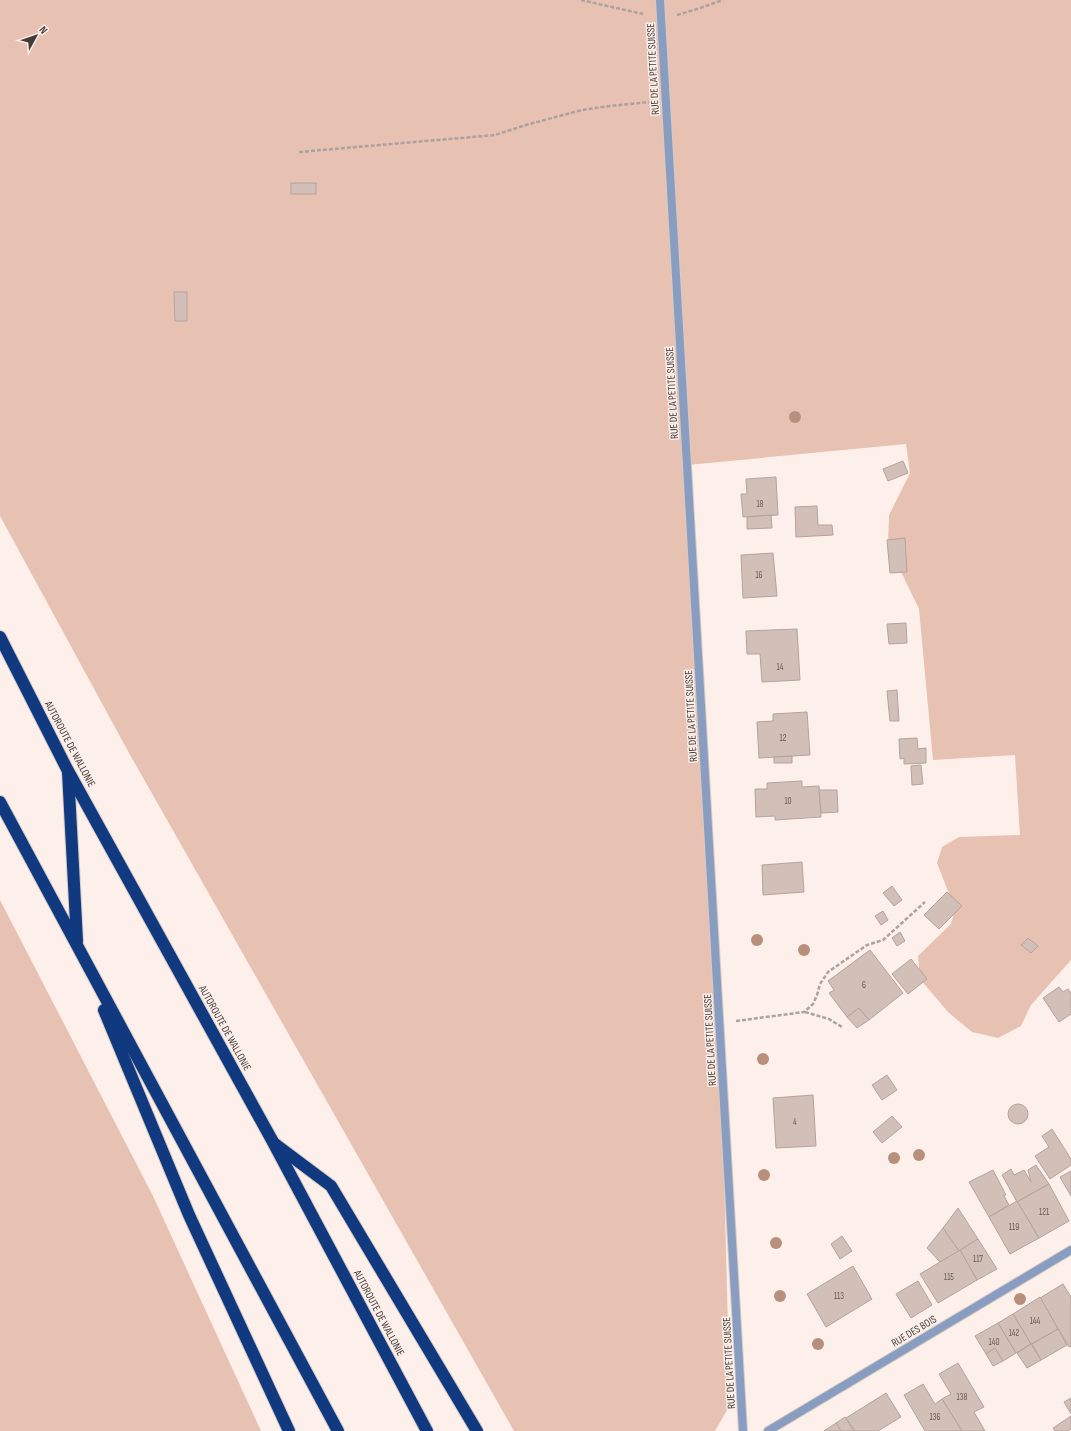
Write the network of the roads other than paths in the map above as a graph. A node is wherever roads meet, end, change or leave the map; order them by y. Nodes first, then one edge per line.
1 (660, 0) edge
2 (0, 637) edge
3 (67, 769) junction
4 (0, 802) edge
5 (77, 945) junction
6 (272, 1142) junction
7 (1071, 1250) edge
8 (289, 1431) edge
9 (338, 1431) edge
10 (428, 1431) edge
11 (477, 1431) edge
12 (744, 1431) edge
13 (768, 1431) edge

1 - 12 street, RUE DE LA PETITE SUISSE
2 - 3 highway, AUTOROUTE DE WALLONIE
3 - 5 highway
3 - 6 highway, AUTOROUTE DE WALLONIE
4 - 5 highway
5 - 8 highway
5 - 9 highway
6 - 10 highway, AUTOROUTE DE WALLONIE
6 - 11 highway
7 - 13 street, RUE DES BOIS

